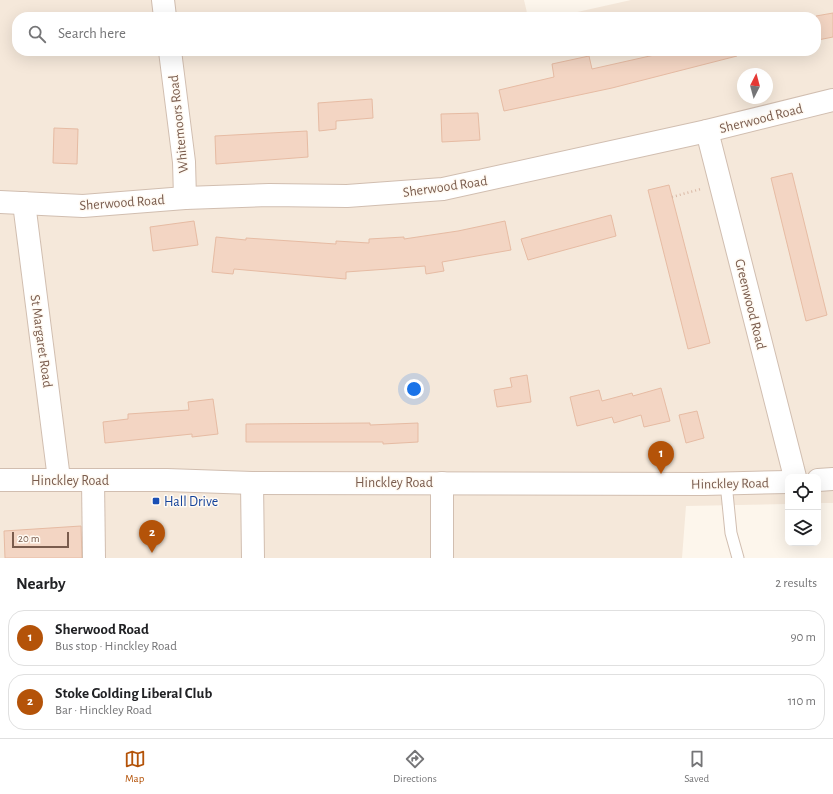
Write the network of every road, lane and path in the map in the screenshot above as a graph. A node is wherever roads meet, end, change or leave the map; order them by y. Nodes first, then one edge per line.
1 (163, 0) edge
2 (164, 12) edge
3 (171, 56) edge
4 (833, 100) edge
5 (707, 131) junction
6 (720, 183) junction
7 (672, 197) dead end
8 (185, 198) junction
9 (0, 202) edge
10 (24, 203) junction
11 (794, 474) edge
12 (59, 479) junction
13 (833, 479) edge
14 (0, 480) edge
15 (93, 480) junction
16 (821, 480) edge
17 (785, 482) edge
18 (252, 483) junction
19 (442, 483) junction
20 (726, 483) junction
21 (94, 558) edge
22 (253, 558) edge
23 (442, 558) edge
24 (738, 558) edge

1 - 2 street
3 - 8 street, Whitemoors Road
4 - 5 street, Sherwood Road
5 - 6 street, Greenwood Road
5 - 8 street, Sherwood Road
6 - 7 path
6 - 11 street, Greenwood Road
8 - 10 street, Sherwood Road
9 - 10 street, Sherwood Road
10 - 12 street, St Margaret Road
12 - 14 street, Hinckley Road
12 - 15 street, Hinckley Road
13 - 16 street
15 - 18 street, Hinckley Road
15 - 21 street
17 - 20 street, Hinckley Road
18 - 19 street, Hinckley Road
18 - 22 street
19 - 20 street, Hinckley Road
19 - 23 street
20 - 24 lane

